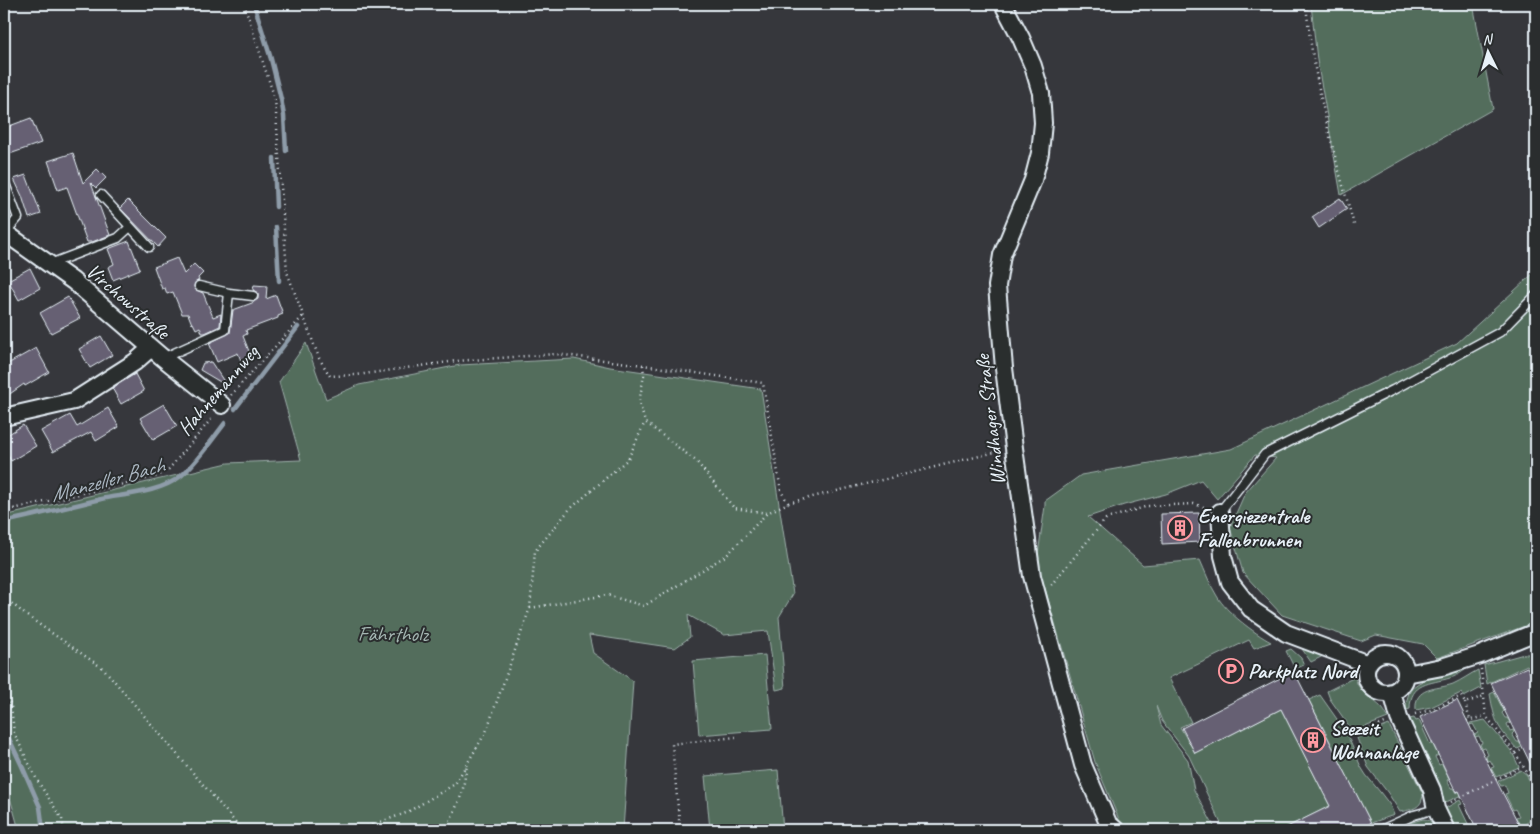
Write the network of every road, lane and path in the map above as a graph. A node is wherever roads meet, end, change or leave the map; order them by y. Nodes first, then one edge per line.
1 (244, 4) edge
2 (1003, 4) edge
3 (1306, 4) edge
4 (4, 181) edge
5 (101, 195) dead end
6 (130, 227) junction
7 (1354, 228) dead end
8 (4, 233) edge
9 (149, 247) dead end
10 (50, 264) junction
11 (199, 286) dead end
12 (229, 293) junction
13 (1536, 295) edge
14 (254, 296) dead end
15 (304, 315) junction
16 (157, 353) junction
17 (643, 365) junction
18 (222, 405) junction
19 (4, 417) edge
20 (645, 422) junction
21 (1014, 448) junction
22 (788, 503) junction
23 (4, 511) edge
24 (1220, 512) junction
25 (767, 513) junction
26 (4, 597) edge
27 (1038, 599) junction
28 (530, 608) junction
29 (1536, 632) edge
30 (1480, 655) junction
31 (1368, 664) junction
32 (1406, 674) junction
33 (1392, 692) junction
34 (4, 694) edge
35 (1484, 696) junction
36 (1465, 703) junction
37 (1415, 714) dead end
38 (1486, 716) junction
39 (1390, 721) dead end
40 (1351, 736) dead end
41 (736, 738) dead end
42 (1524, 749) dead end
43 (1516, 753) junction
44 (467, 764) junction
45 (1523, 766) junction
46 (1536, 772) edge
47 (1529, 776) junction
48 (1536, 787) edge
49 (1436, 810) junction
50 (64, 830) edge
51 (242, 830) edge
52 (337, 830) edge
53 (446, 830) edge
54 (680, 830) edge
55 (1116, 830) edge
56 (1382, 830) edge
57 (1446, 830) edge
58 (1528, 830) edge
59 (1535, 830) edge

1 - 15 path
2 - 21 street, Windhager Straße
3 - 7 path
4 - 8 lane
5 - 6 lane
6 - 9 lane
6 - 10 lane
8 - 10 street, Virchowstraße
10 - 16 street, Virchowstraße
11 - 12 lane
12 - 14 lane
12 - 16 lane
13 - 24 lane
15 - 17 path
15 - 18 path, Hahnemannweg
16 - 18 street, Virchowstraße
16 - 19 street
17 - 20 path
17 - 22 path
18 - 23 path, Hahnemannweg
20 - 25 path
20 - 28 path
21 - 22 path
21 - 27 street, Windhager Straße
22 - 25 path
24 - 27 path
24 - 31 street
25 - 28 path
26 - 51 path
27 - 55 street, Windhager Straße
28 - 44 path
29 - 30 street
30 - 32 street
30 - 35 path
31 - 32 street
31 - 33 street
32 - 33 street
33 - 49 street
34 - 50 path
35 - 36 path
35 - 38 path
36 - 37 path
36 - 38 path
38 - 43 path
39 - 40 path
41 - 54 path
42 - 43 path
43 - 45 path
44 - 52 path
44 - 53 path
45 - 47 path
45 - 49 path
46 - 47 path
47 - 48 path
49 - 56 lane
49 - 57 street
58 - 59 path

